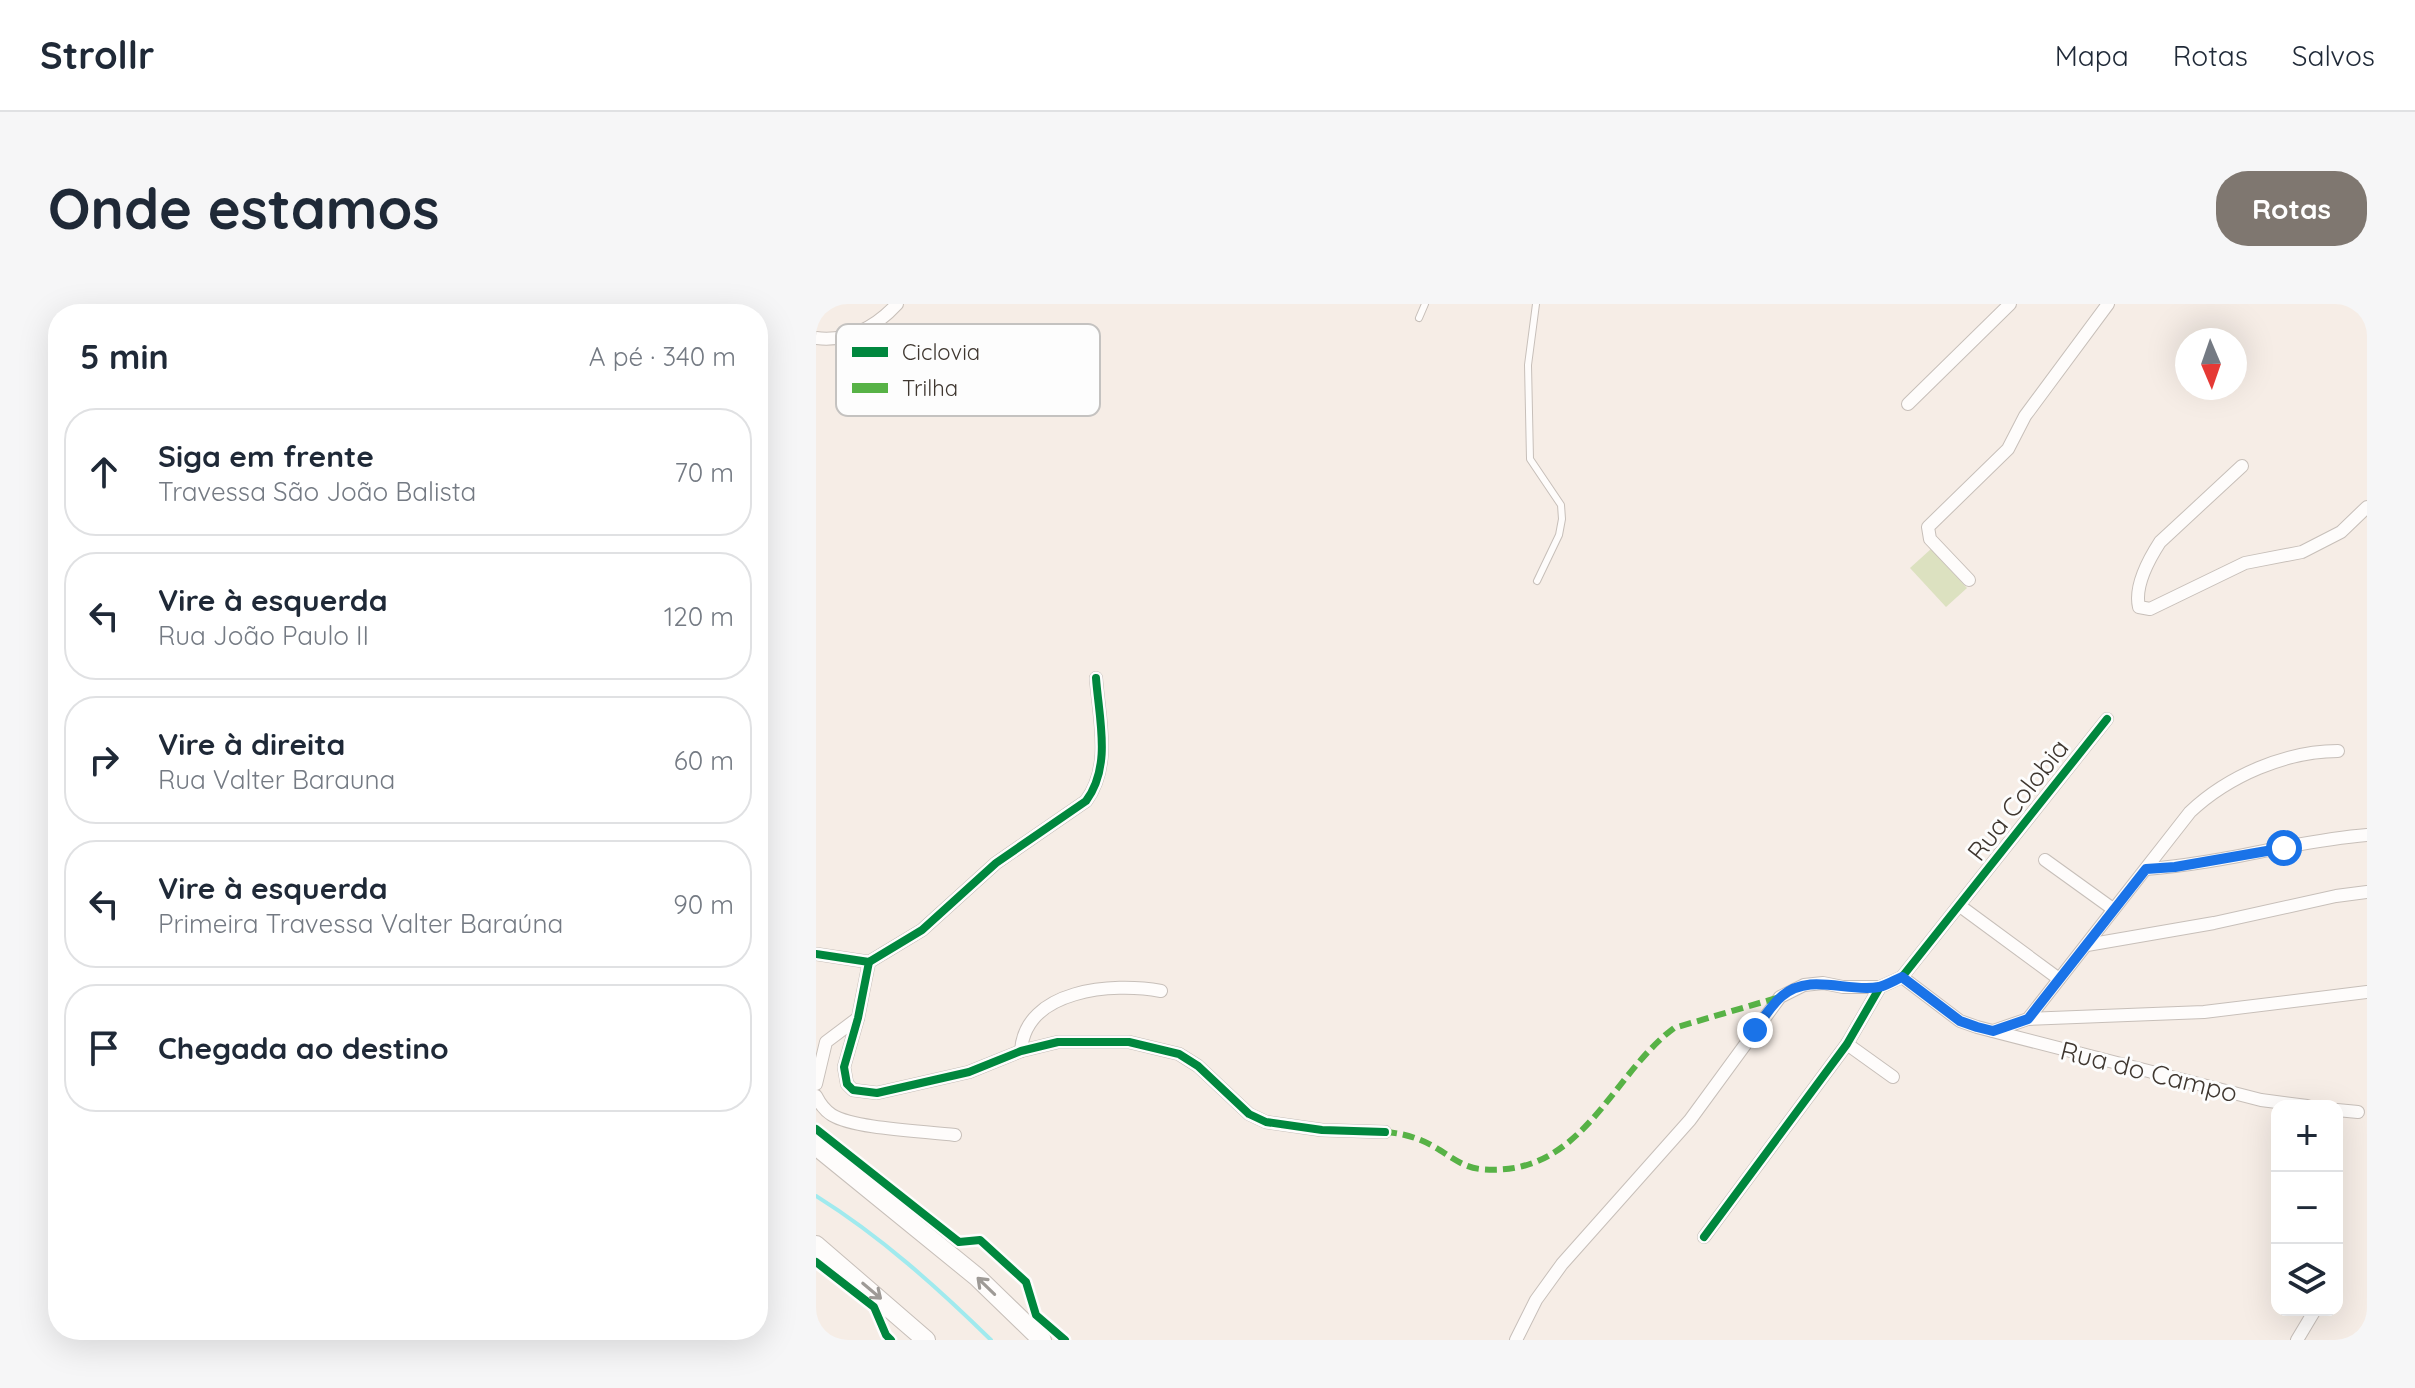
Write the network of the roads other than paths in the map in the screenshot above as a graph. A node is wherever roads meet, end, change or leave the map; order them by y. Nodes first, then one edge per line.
1 (897, 304) edge
2 (1425, 304) edge
3 (1536, 304) edge
4 (2010, 304) edge
5 (2108, 304) edge
6 (1419, 318) dead end
7 (873, 324) edge
8 (836, 336) edge
9 (816, 338) edge
10 (1908, 404) dead end
11 (2242, 466) dead end
12 (2367, 507) edge
13 (1969, 580) dead end
14 (1537, 581) dead end
15 (1096, 678) dead end
16 (2107, 719) dead end
17 (2338, 751) dead end
18 (2367, 835) edge
19 (2045, 860) dead end
20 (2146, 869) junction
21 (2367, 892) edge
22 (1960, 906) junction
23 (2113, 909) junction
24 (2087, 945) junction
25 (816, 954) edge
26 (869, 962) junction
27 (1902, 977) junction
28 (2059, 979) junction
29 (1880, 987) junction
30 (1161, 991) dead end
31 (2367, 992) edge
32 (858, 1018) junction
33 (2028, 1019) junction
34 (1993, 1031) junction
35 (1847, 1044) junction
36 (1021, 1051) junction
37 (1893, 1077) dead end
38 (816, 1084) edge
39 (816, 1096) edge
40 (2271, 1101) edge
41 (2343, 1111) edge
42 (2358, 1112) dead end
43 (1385, 1132) dead end
44 (955, 1135) dead end
45 (816, 1146) edge
46 (1704, 1237) dead end
47 (816, 1245) edge
48 (2311, 1316) edge
49 (926, 1340) edge
50 (1042, 1340) edge
51 (1516, 1340) edge
52 (2297, 1340) edge

1 - 7 street
2 - 6 lane
3 - 14 lane
4 - 10 street
5 - 13 street
8 - 9 street
11 - 12 street
15 - 26 street
16 - 22 street, Rua Colobia
17 - 20 street
18 - 20 street
19 - 23 street
20 - 23 street
21 - 24 street
22 - 27 street, Rua Colobia
22 - 28 street
23 - 24 street
24 - 28 street
25 - 26 street
26 - 32 street
27 - 29 street
27 - 34 street, Rua do Campo
28 - 33 street
29 - 35 street
29 - 51 street
30 - 36 street
31 - 33 street
32 - 36 street
32 - 38 street
33 - 34 street
34 - 40 street, Rua do Campo
35 - 37 street
35 - 46 street
36 - 43 street
39 - 44 street
41 - 42 street
50 -> 45 main road
47 -> 49 main road
48 - 52 street

